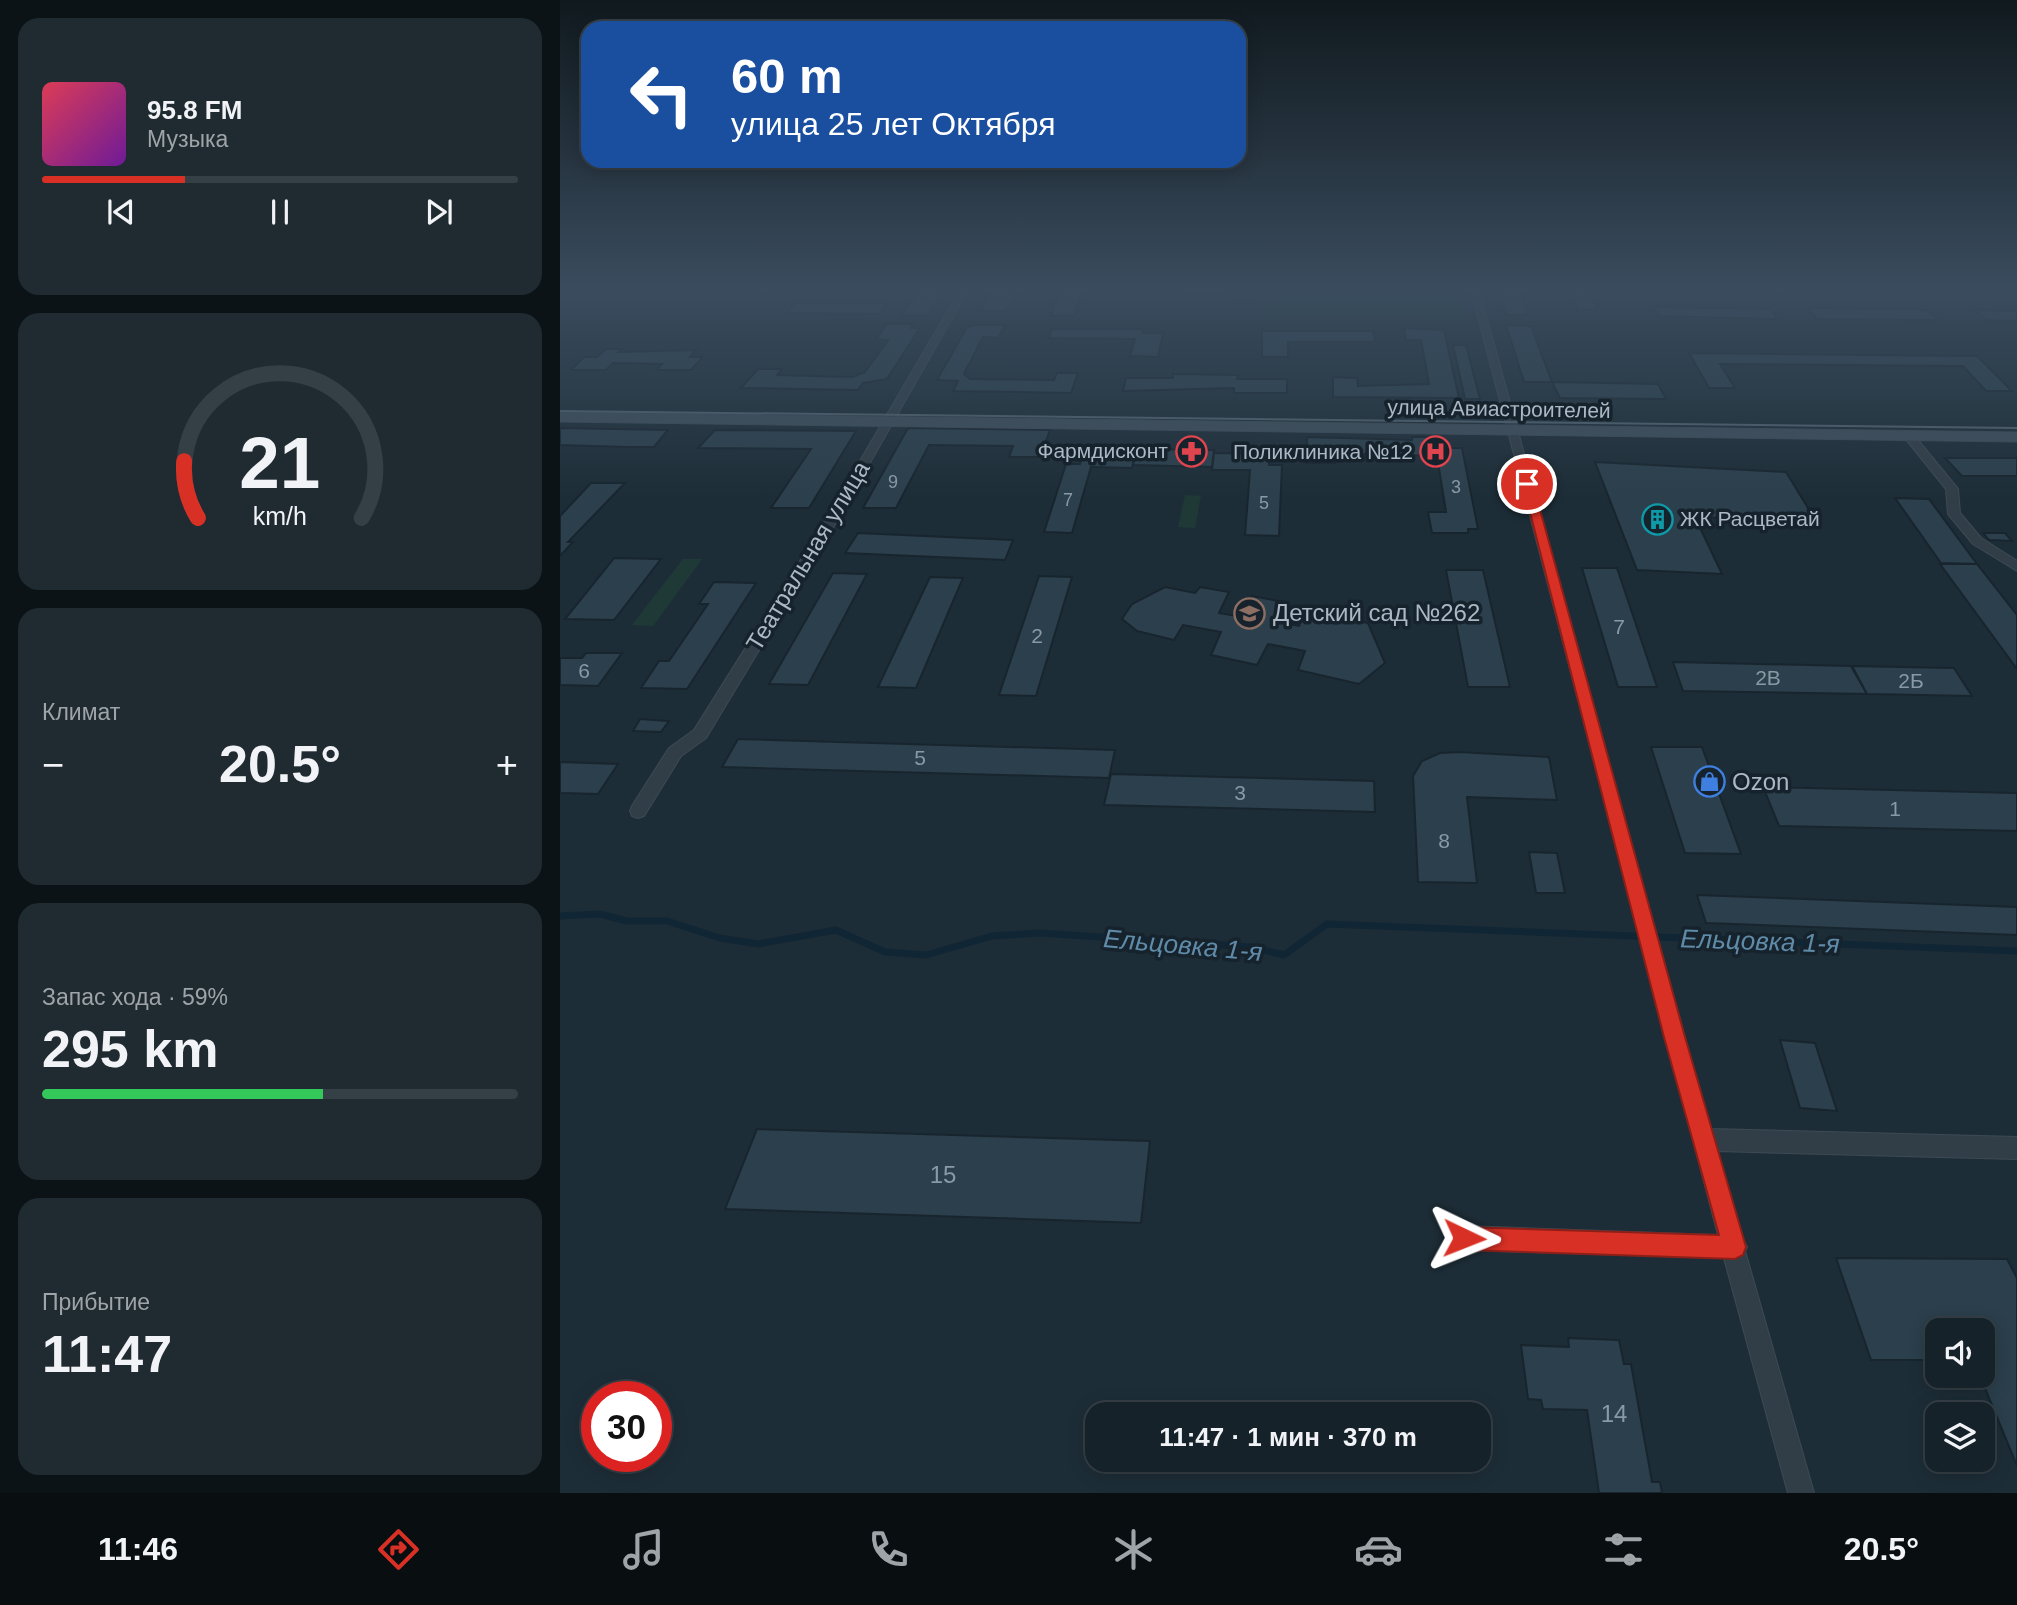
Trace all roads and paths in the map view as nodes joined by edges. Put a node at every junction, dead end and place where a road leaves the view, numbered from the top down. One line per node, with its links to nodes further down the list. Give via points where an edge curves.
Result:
1 (924, 360): 4 (street, Театральная улица)
2 (1493, 360): 8 (street)
3 (560, 403): 4 (main road, улица Авиастроителей)
4 (898, 406): 6 (street, Театральная улица); 8 (main road, улица Авиастроителей)
5 (560, 417): 6 (main road, улица Авиастроителей)
6 (889, 422): 8 (main road, улица Авиастроителей); 12 (street, Театральная улица, via 700,734 675,752)
7 (2017, 422): 8 (main road, улица Авиастроителей)
8 (1510, 423): 9 (main road, улица Авиастроителей); 13 (street)
9 (1909, 436): 10 (main road, улица Авиастроителей); 11 (street, via 1952,489 1954,514 1977,541)
10 (2017, 438)
11 (2017, 567)
12 (638, 811)
13 (1705, 1140): 14 (street); 16 (street)
14 (2017, 1148)
15 (1464, 1238): 16 (street)
16 (1735, 1247): 17 (street)
17 (1801, 1493)

